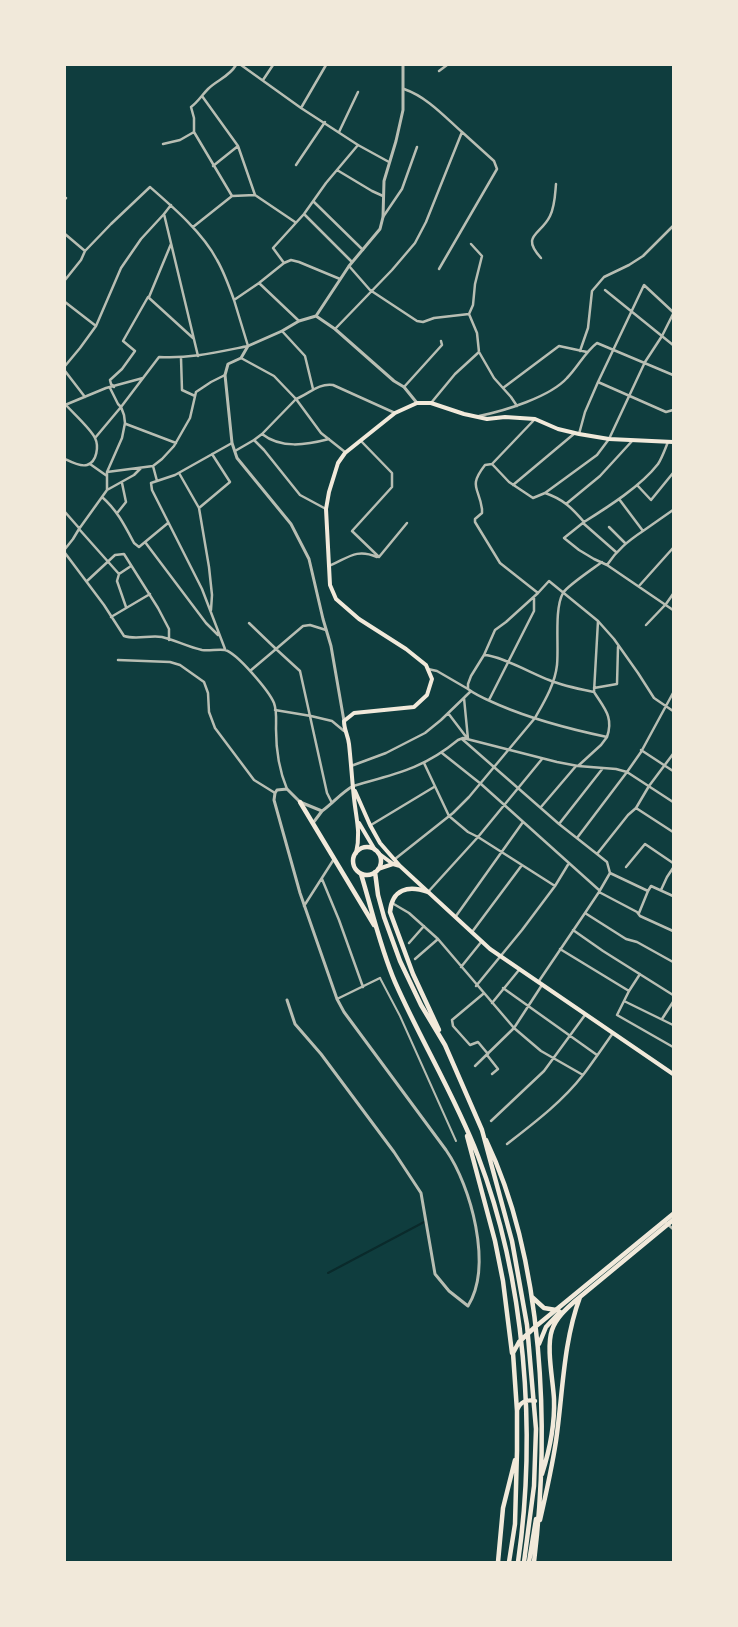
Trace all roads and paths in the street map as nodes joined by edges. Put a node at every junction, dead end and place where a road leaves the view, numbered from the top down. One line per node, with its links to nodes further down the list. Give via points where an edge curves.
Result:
1 (236, 65): 11 (street)
2 (241, 65): 8 (street)
3 (273, 65): 8 (street)
4 (326, 65): 12 (street)
5 (403, 65): 9 (street)
6 (447, 65): 7 (street)
7 (439, 71)
8 (263, 80): 12 (street)
9 (404, 89): 16 (street, via 424,98); 21 (street, via 401,125)
10 (358, 92): 15 (street)
11 (202, 96): 14 (street, via 191,107); 19 (street)
12 (301, 108): 13 (street)
13 (325, 122): 15 (street); 22 (street)
14 (194, 132): 17 (street); 23 (street)
15 (339, 132): 18 (street)
16 (462, 132): 45 (street, via 494,161 497,169); 50 (street, via 415,243)
17 (163, 144)
18 (358, 145): 21 (street); 24 (street)
19 (238, 146): 23 (street); 26 (street)
20 (417, 147): 33 (street, via 402,189)
21 (389, 162): 28 (street)
22 (296, 165)
23 (213, 166): 27 (street)
24 (338, 170): 28 (street); 29 (street)
25 (556, 184): 42 (street, via 551,215 535,234 532,244)
26 (255, 195): 27 (street); 34 (street)
27 (232, 196): 36 (street)
28 (383, 196): 33 (street)
29 (313, 201): 32 (street); 40 (street)
30 (171, 205): 31 (street); 36 (street); 41 (street, via 150,188)
31 (164, 214): 38 (street); 59 (street, via 121,268)
32 (304, 214): 34 (street); 44 (street)
33 (383, 217): 40 (street, via 380,229)
34 (296, 223): 43 (street, via 273,248)
35 (673, 226): 68 (street, via 643,256 604,277 592,291 588,328)
36 (194, 227): 52 (street, via 217,258)
37 (65, 234): 41 (street)
38 (171, 243): 51 (street); 63 (street)
39 (471, 244): 56 (street, via 482,256)
40 (363, 250): 44 (street)
41 (85, 251): 47 (street)
42 (541, 258)
43 (284, 262): 46 (street, via 299,262); 48 (street)
44 (350, 264): 46 (street); 50 (street)
45 (439, 269)
46 (340, 279): 57 (street)
47 (65, 280)
48 (259, 283): 52 (street); 58 (street)
49 (605, 290): 54 (street)
50 (372, 291): 56 (street, via 417,321); 60 (street)
51 (148, 297): 63 (street); 81 (street, via 123,341 136,351 110,380)
52 (234, 300): 66 (street)
53 (65, 302): 59 (street)
54 (631, 312): 55 (street, via 644,285); 62 (street); 67 (street)
55 (673, 313): 62 (street)
56 (469, 314): 69 (street, via 477,333)
57 (316, 316): 58 (street); 60 (street)
58 (299, 321): 61 (street)
59 (96, 326): 75 (street)
60 (336, 329): 82 (street)
61 (282, 332): 66 (street); 84 (street, via 305,356)
62 (662, 336): 65 (street); 74 (street)
63 (193, 338): 71 (street)
64 (440, 341): 82 (street, via 442,345)
65 (673, 345)
66 (248, 346): 71 (street); 73 (street)
67 (614, 349): 70 (street, via 597,343); 74 (street); 80 (street)
68 (580, 351): 70 (street); 83 (street, via 559,346)
69 (479, 352): 83 (street); 90 (street)
70 (587, 352): 92 (street, via 559,386)
71 (198, 356): 72 (street)
72 (181, 358): 79 (street, via 159,357); 85 (street, via 182,390)
73 (241, 358): 77 (street, via 228,364); 88 (street, via 274,376)
74 (645, 362): 78 (street); 86 (street)
75 (65, 366)
76 (65, 371): 87 (street)
77 (225, 375): 85 (street, via 196,392); 109 (street)
78 (673, 375)
79 (144, 378): 81 (street); 93 (street)
80 (598, 382): 86 (street); 100 (street)
81 (112, 387): 87 (street); 93 (street)
82 (404, 387): 89 (street)
83 (502, 388): 92 (street)
84 (313, 389): 88 (street); 95 (street, via 333,385)
85 (195, 396): 108 (street, via 190,418)
86 (629, 396): 94 (street, via 666,412); 103 (street)
87 (85, 397): 91 (street)
88 (296, 399): 99 (street); 102 (street)
89 (417, 403): 90 (main road); 95 (main road)
90 (431, 403): 96 (main road)
91 (65, 406): 101 (street)
92 (516, 406): 96 (street)
93 (121, 407): 98 (street); 101 (street)
94 (673, 410)
95 (395, 412): 106 (main road)
96 (475, 417): 97 (main road)
97 (535, 419): 100 (main road); 115 (street)
98 (125, 423): 108 (street); 118 (street)
99 (262, 434): 102 (street, via 285,444); 105 (street)
100 (577, 434): 103 (main road); 124 (street)
101 (95, 438): 114 (street, via 97,455)
102 (329, 439): 111 (street)
103 (609, 439): 104 (main road); 127 (street, via 597,455)
104 (634, 439): 107 (main road); 130 (street, via 600,476)
105 (254, 440): 110 (street); 132 (street, via 300,494)
106 (360, 440): 111 (main road); 147 (street, via 392,472 392,487 352,531)
107 (671, 442): 125 (street, via 658,463)
108 (176, 443): 116 (street)
109 (232, 443): 110 (street); 112 (street)
110 (235, 451): 169 (street, via 237,458 291,524 309,559)
111 (345, 453): 132 (main road, via 338,463)
112 (212, 454): 119 (street); 131 (street, via 230,482)
113 (65, 459): 114 (street, via 77,465)
114 (90, 464): 121 (street)
115 (492, 464): 124 (street); 157 (street, via 485,465 474,483 482,509 475,522 500,563)
116 (152, 466): 117 (street); 122 (street)
117 (141, 468): 118 (street); 123 (street)
118 (107, 472): 121 (street)
119 (179, 473): 122 (street); 131 (street)
120 (673, 473): 125 (street, via 651,500)
121 (107, 476): 126 (street)
122 (157, 481): 137 (street, via 151,483 152,490)
123 (121, 482): 126 (street); 135 (street, via 126,502)
124 (513, 485): 127 (street, via 533,498)
125 (637, 485): 129 (street)
126 (107, 490): 128 (street)
127 (545, 493): 130 (street)
128 (102, 497): 135 (street); 140 (street)
129 (619, 499): 136 (street); 141 (street)
130 (566, 504): 136 (street)
131 (199, 508): 164 (street, via 209,567)
132 (326, 508): 152 (main road)
133 (673, 510): 141 (street)
134 (65, 512): 140 (street)
135 (118, 512): 142 (street, via 134,543 139,547)
136 (584, 522): 146 (street); 149 (street, via 564,538)
137 (168, 523): 142 (street); 164 (street)
138 (407, 523): 147 (street)
139 (609, 527): 143 (street)
140 (79, 529): 145 (street); 148 (street)
141 (643, 531): 143 (street)
142 (145, 542): 170 (street)
143 (625, 543): 146 (street)
144 (673, 548): 155 (street)
145 (65, 551): 154 (street)
146 (616, 552): 150 (street)
147 (379, 557): 152 (street, via 367,553 352,554)
148 (108, 562): 151 (street, via 115,555 124,554); 153 (street); 154 (street)
149 (602, 562): 150 (street); 156 (street)
150 (607, 565): 155 (street)
151 (131, 566): 153 (street); 158 (street)
152 (328, 567): 178 (main road, via 336,599 359,619 406,649)
153 (119, 574): 162 (street, via 117,581)
154 (87, 581): 165 (street)
155 (639, 586): 161 (street)
156 (564, 592): 157 (street, via 549,581); 166 (street); 180 (street, via 559,605 557,667)
157 (538, 593): 160 (street)
158 (150, 594): 162 (street); 171 (street, via 169,629)
159 (673, 594): 161 (street)
160 (534, 598): 175 (street, via 495,630); 177 (street, via 534,610)
161 (666, 604): 163 (street); 168 (street)
162 (126, 607): 165 (street)
163 (673, 610)
164 (211, 613): 170 (street)
165 (112, 617): 171 (street, via 124,636)
166 (598, 621): 172 (street); 182 (street)
167 (249, 623): 174 (street)
168 (646, 625)
169 (326, 630): 174 (street, via 310,624 303,626); 192 (street)
170 (219, 636): 173 (street)
171 (170, 640): 173 (street, via 203,650)
172 (618, 646): 182 (street, via 617,684); 186 (street, via 654,698)
173 (225, 650): 179 (street)
174 (276, 650): 179 (street); 190 (street, via 300,671)
175 (484, 655): 177 (street); 181 (street, via 471,676)
176 (118, 660): 216 (street, via 170,662 184,667 204,682 215,728 254,780)
177 (508, 663): 180 (street); 185 (street)
178 (428, 669): 181 (street); 192 (main road, via 432,679 427,696 414,707 354,712)
179 (250, 671): 187 (street, via 265,688)
180 (552, 682): 182 (street); 191 (street)
181 (469, 690): 184 (street); 185 (street)
182 (594, 690): 194 (street, via 609,717 610,727)
183 (673, 693): 186 (street)
184 (464, 697): 189 (street); 196 (street)
185 (489, 700): 191 (street)
186 (665, 706): 188 (street); 198 (street)
187 (275, 710): 190 (street); 215 (street, via 279,762)
188 (673, 711)
189 (448, 713): 196 (street); 204 (street, via 425,733 386,753)
190 (311, 716): 193 (street, via 332,721); 219 (street)
191 (535, 718): 194 (street); 197 (street)
192 (344, 721): 193 (main road)
193 (344, 731): 204 (main road)
194 (606, 736): 205 (street)
195 (462, 739): 196 (street); 199 (street); 206 (street)
196 (468, 739): 197 (street)
197 (510, 749): 201 (street); 206 (street)
198 (641, 750): 203 (street); 209 (street)
199 (442, 753): 202 (street); 210 (street)
200 (673, 754): 203 (street)
201 (542, 758): 205 (street); 214 (street)
202 (424, 764): 211 (street); 213 (street)
203 (664, 765): 208 (street); 212 (street)
204 (350, 766): 211 (main road)
205 (577, 766): 207 (street); 221 (street)
206 (496, 767): 210 (street); 214 (street)
207 (603, 768): 209 (street); 228 (street)
208 (673, 771)
209 (627, 772): 212 (street); 232 (street)
210 (481, 784): 220 (street); 224 (street)
211 (353, 786): 219 (street); 225 (main road); 229 (main road)
212 (649, 786): 218 (street); 222 (street)
213 (434, 787): 224 (street); 229 (street)
214 (518, 787): 220 (street); 221 (street)
215 (287, 789): 216 (street); 217 (street)
216 (274, 793): 257 (street)
217 (300, 802): 223 (street); 227 (main road)
218 (673, 802)
219 (332, 803): 223 (street)
220 (503, 804): 226 (street); 231 (street)
221 (541, 807): 228 (street)
222 (636, 808): 230 (street); 236 (street)
223 (322, 811): 227 (street)
224 (449, 816): 231 (street); 238 (street)
225 (358, 821): 233 (main road); 235 (main road)
226 (523, 822): 234 (street); 239 (street)
227 (312, 824): 237 (main road)
228 (559, 824): 232 (street)
229 (370, 825): 238 (main road, via 380,843)
230 (673, 832)
231 (478, 837): 234 (street); 254 (street)
232 (577, 838): 236 (street)
233 (377, 852): 235 (main road, via 365,847); 240 (main road); 246 (main road, via 380,863)
234 (502, 852): 242 (street); 260 (street)
235 (356, 853): 248 (main road, via 353,863)
236 (597, 854): 247 (street, via 607,862)
237 (334, 859): 249 (street); 262 (main road)
238 (395, 859): 243 (main road)
239 (569, 863): 250 (street); 252 (street)
240 (393, 864): 243 (main road); 246 (main road)
241 (673, 864): 244 (street, via 645,844)
242 (522, 865): 250 (street); 265 (street)
243 (400, 866): 254 (main road)
244 (626, 867)
245 (673, 868): 251 (street)
246 (376, 871): 248 (main road); 296 (main road, via 378,895 400,961)
247 (610, 873): 252 (street); 253 (street)
248 (361, 874): 262 (main road)
249 (322, 879): 257 (street); 279 (street)
250 (555, 886): 270 (street)
251 (661, 890): 253 (street, via 651,886); 255 (street)
252 (599, 891): 258 (street); 259 (street)
253 (648, 891): 259 (street)
254 (428, 892): 256 (main road, via 411,888 397,894); 260 (main road)
255 (673, 896)
256 (391, 902): 261 (street); 296 (main road, via 390,912 413,974)
257 (304, 906): 284 (street)
258 (584, 913): 263 (street); 272 (street, via 626,939)
259 (638, 913): 264 (street)
260 (456, 916): 265 (main road)
261 (424, 926): 266 (street); 268 (street)
262 (376, 928): 306 (main road, via 396,983)
263 (573, 930): 269 (street); 275 (street)
264 (673, 931)
265 (472, 933): 267 (main road)
266 (438, 938): 271 (street); 273 (street)
267 (482, 941): 270 (main road); 273 (street)
268 (409, 943)
269 (560, 949): 277 (street); 281 (street)
270 (501, 955): 274 (main road); 278 (street)
271 (415, 959)
272 (673, 962)
273 (461, 967): 278 (street)
274 (520, 969): 277 (main road); 280 (street)
275 (640, 974): 281 (street); 283 (street)
276 (380, 978): 279 (street); 308 (street)
277 (541, 983): 289 (street); 290 (main road)
278 (476, 986): 282 (street)
279 (363, 987): 284 (street)
280 (503, 988): 288 (street); 289 (street)
281 (629, 991): 286 (street)
282 (484, 994): 288 (street); 298 (street, via 452,1020 453,1026 470,1045 478,1042)
283 (673, 995)
284 (337, 999): 285 (street, via 462,1177 479,1246 478,1280 468,1306 435,1274 421,1193 321,1054 295,1024)
285 (286, 1000)
286 (624, 1001): 291 (street); 297 (street, via 617,1015)
287 (673, 1002): 291 (street)
288 (492, 1003): 293 (street)
289 (528, 1006): 293 (street); 295 (street)
290 (586, 1014): 294 (main road); 295 (street)
291 (662, 1019): 292 (street)
292 (673, 1025)
293 (514, 1028): 298 (street); 300 (street)
294 (613, 1032): 299 (street); 303 (main road)
295 (569, 1036): 299 (street); 300 (street)
296 (445, 1045): 307 (main road)
297 (673, 1047)
298 (488, 1054): 301 (street); 302 (street, via 498,1069)
299 (597, 1055): 304 (street)
300 (554, 1058): 304 (street); 305 (street)
301 (475, 1066)
302 (492, 1074)
303 (673, 1074)
304 (583, 1075): 309 (street, via 552,1107)
305 (491, 1121)
306 (464, 1123): 320 (main road, via 495,1241); 327 (main road, via 488,1184 506,1251 520,1326 526,1422)
307 (482, 1130): 314 (main road, via 509,1199); 328 (main road, via 512,1241 527,1325 534,1393 534,1486)
308 (456, 1141)
309 (508, 1144)
310 (673, 1214): 312 (main road)
311 (673, 1220): 312 (main road)
312 (666, 1223): 313 (street); 315 (main road); 317 (main road)
313 (673, 1229)
314 (532, 1296): 317 (main road, via 538,1305); 318 (main road)
315 (581, 1296): 316 (main road); 324 (main road, via 567,1343 556,1442)
316 (575, 1301): 319 (main road, via 546,1327); 329 (main road, via 556,1321 550,1336 553,1428 541,1480)
317 (556, 1310): 318 (main road)
318 (535, 1327): 319 (main road); 320 (main road, via 517,1345)
319 (538, 1353): 322 (main road)
320 (513, 1357): 321 (main road)
321 (517, 1411): 322 (main road, via 528,1400 539,1405); 323 (main road)
322 (541, 1413): 324 (main road)
323 (518, 1451): 325 (main road, via 507,1489); 326 (main road, via 515,1524)
324 (537, 1536): 330 (main road)
325 (498, 1562)
326 (509, 1562)
327 (518, 1562)
328 (524, 1562)
329 (529, 1562)
330 (534, 1562)

